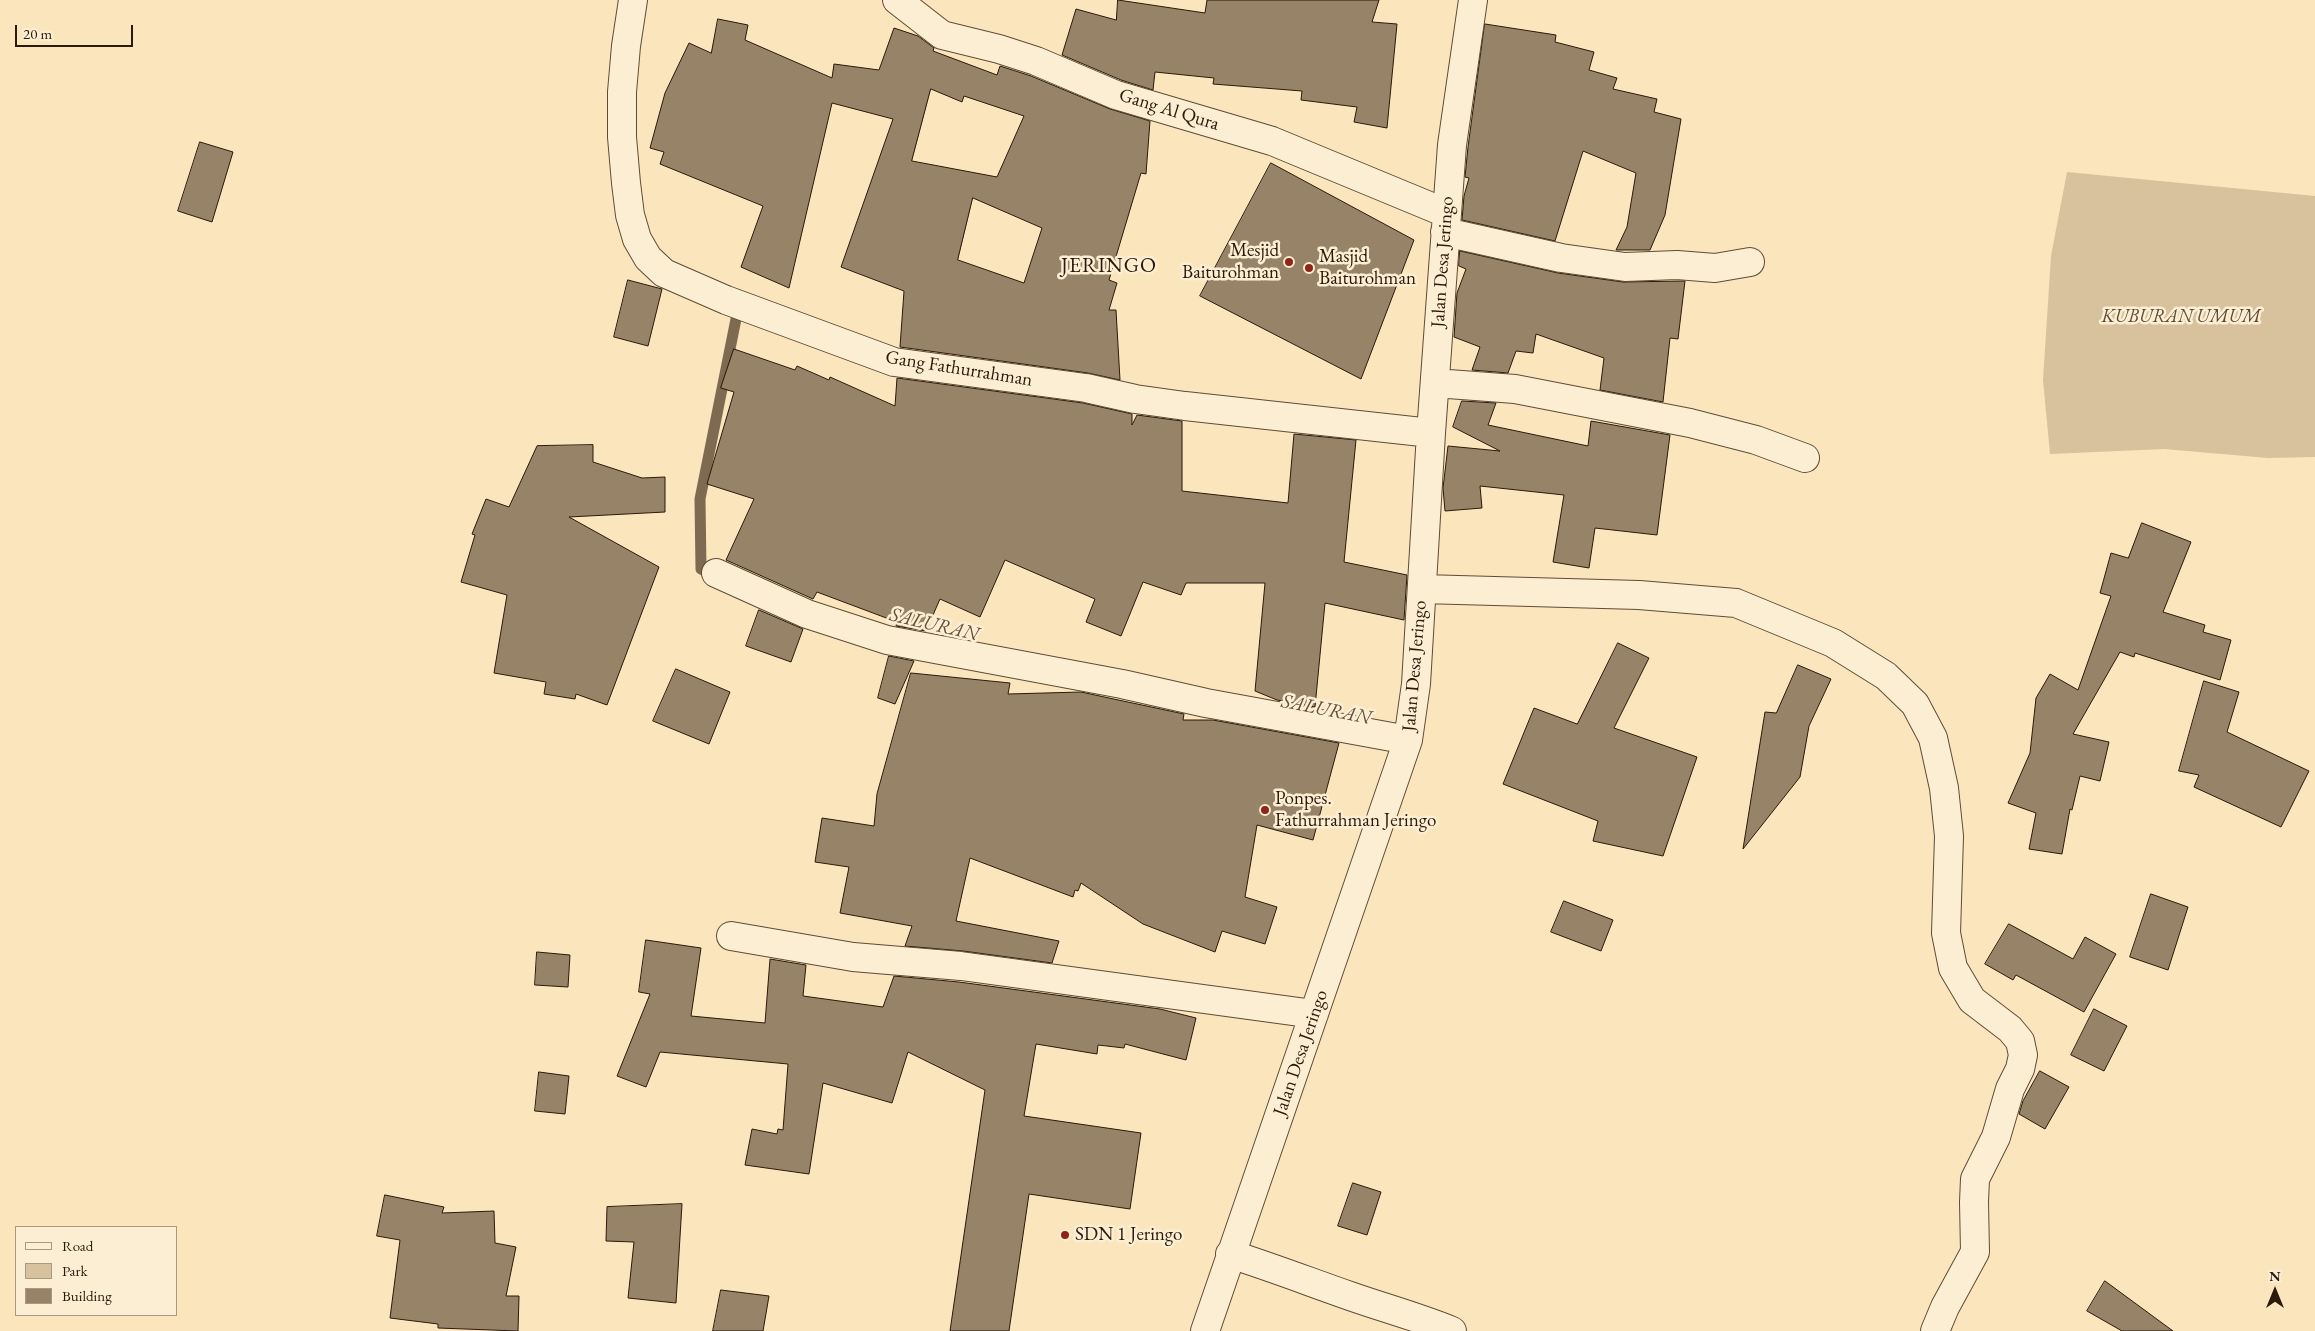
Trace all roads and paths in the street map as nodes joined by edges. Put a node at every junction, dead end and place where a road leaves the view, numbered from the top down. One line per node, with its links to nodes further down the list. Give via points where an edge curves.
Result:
1 (633, 0): 7 (street, Gang Fathurrahman, via 622,92 626,184 637,239 648,258 664,273 726,300 894,362 1086,388 1185,406)
2 (897, 0): 4 (street, Gang Al Qura, via 942,35 999,49 1116,95 1272,141)
3 (1473, 0): 4 (street, Jalan Desa Jeringo, via 1458,95)
4 (1446, 222): 5 (street, Gang Al Qura, via 1561,258 1625,267 1677,265 1715,268); 6 (street, Jalan Desa Jeringo)
5 (1750, 262)
6 (1436, 383): 7 (street, Jalan Desa Jeringo); 8 (street, via 1515,389 1690,423 1756,440)
7 (1431, 433): 10 (street, Jalan Desa Jeringo)
8 (1805, 458)
9 (716, 573): 11 (street, via 807,614 887,640)
10 (1422, 589): 11 (street, Jalan Desa Jeringo, via 1415,693); 17 (street, via 1638,595 1736,602 1833,644 1886,676 1915,704 1933,738 1944,788 1949,836 1946,933 1953,968 1972,1000 2010,1029 2020,1041 2023,1055 1996,1137 1976,1180 1975,1252)
11 (1408, 740): 13 (street, Jalan Desa Jeringo)
12 (730, 936): 13 (street, via 853,957 961,966)
13 (1314, 1014): 14 (street, Jalan Desa Jeringo)
14 (1230, 1254): 15 (street, Jalan Desa Jeringo); 16 (street)
15 (1205, 1331)
16 (1452, 1331)
17 (1935, 1331)

